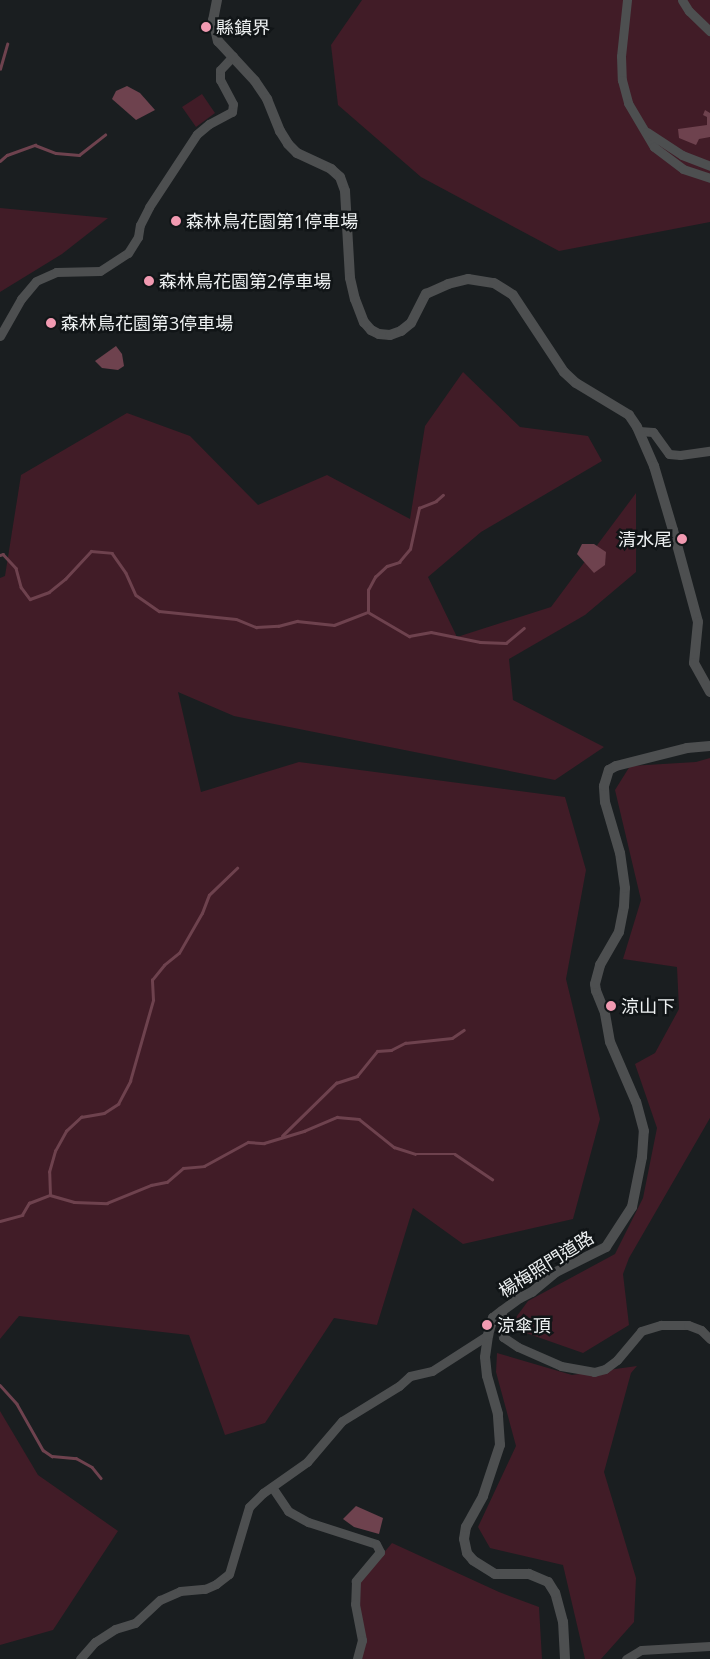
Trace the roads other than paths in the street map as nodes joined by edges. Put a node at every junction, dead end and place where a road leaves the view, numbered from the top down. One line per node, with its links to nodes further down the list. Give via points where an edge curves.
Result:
1 (217, 0): 5 (street, via 213,20 218,41)
2 (627, 0): 6 (street, via 622,80 628,104)
3 (682, 0): 4 (street)
4 (710, 30)
5 (233, 56): 9 (street, via 220,70 220,80 233,104 232,112 197,134 149,208 128,253 100,271 56,272 36,281 21,299); 10 (street, via 263,93 288,144 297,153 331,169 340,177 345,191 350,278 364,322 371,330 390,335 402,331 411,323 426,294 448,284 468,279 494,283 513,296 564,372 576,384 629,415)
6 (640, 124): 7 (street, via 675,150); 8 (street, via 654,147 683,170)
7 (710, 166)
8 (710, 178)
9 (0, 336)
10 (639, 431): 11 (street, via 653,432 669,454 680,456); 12 (street, via 654,466 696,609 698,631 694,663)
11 (710, 451)
12 (710, 692)
13 (710, 746): 14 (street, 楊梅照門道路, via 688,748 616,766 607,775 605,802 620,853 625,888 619,932 596,976 596,991 605,1013 610,1042 636,1102 644,1132 642,1157 632,1207 606,1247 556,1272)
14 (502, 1311): 15 (street, 楊梅照門道路, via 492,1318); 16 (street, via 503,1337 518,1347 561,1366 594,1372 605,1370 617,1360 640,1331 661,1325 688,1325 701,1330)
15 (488, 1335): 17 (street, via 432,1371 410,1376 342,1421 307,1462); 21 (street, 楊梅照門道路, via 487,1376 498,1414 500,1445 483,1496 466,1527 467,1553 495,1574 529,1574 548,1582 555,1592 564,1622)
16 (710, 1339)
17 (272, 1488): 19 (street, via 250,1507 228,1574 205,1589 180,1590 160,1600 135,1623 115,1629 95,1642); 20 (street, via 288,1511 308,1522 376,1544 380,1552 356,1581 362,1640)
18 (710, 1646): 22 (street, via 641,1650)
19 (80, 1659)
20 (357, 1659)
21 (565, 1659)
22 (626, 1659)

